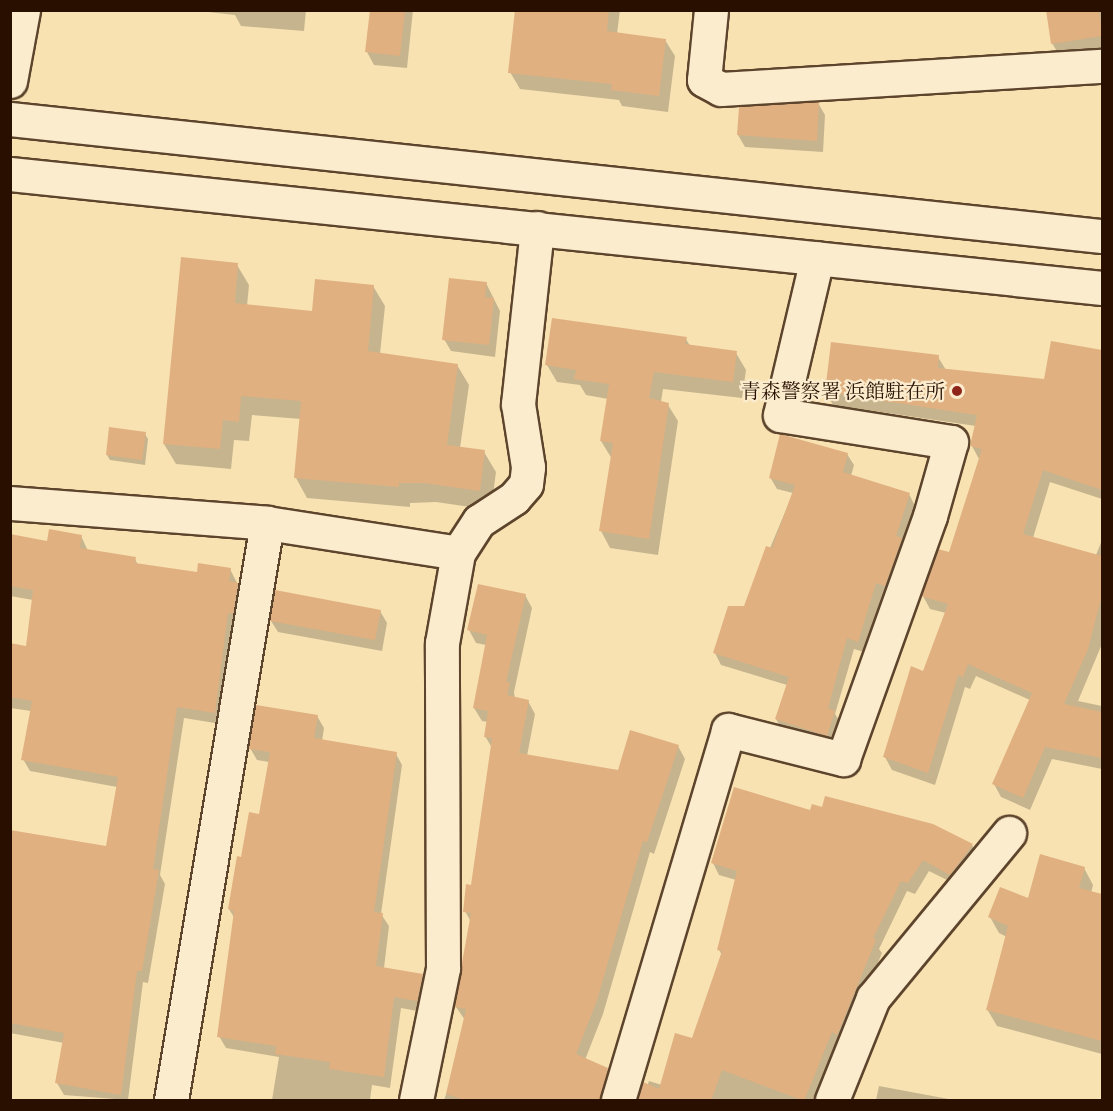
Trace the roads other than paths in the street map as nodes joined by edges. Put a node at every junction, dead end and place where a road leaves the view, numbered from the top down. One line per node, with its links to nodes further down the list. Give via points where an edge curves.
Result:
1 (23, 10): 4 (street)
2 (711, 10): 3 (street, via 704,80 721,89)
3 (1102, 66)
4 (10, 81)
5 (10, 119): 8 (street)
6 (10, 174): 7 (street)
7 (537, 228): 9 (street); 13 (street, via 518,404 528,467 526,484 514,498 479,520)
8 (1102, 236)
9 (817, 258): 10 (street); 17 (street, via 780,415 951,442 930,516 843,759 728,730)
10 (1102, 288)
11 (10, 502): 12 (street)
12 (267, 523): 13 (street); 15 (street)
13 (458, 553): 16 (street, via 442,643 443,968)
14 (1009, 833): 18 (street, via 873,998)
15 (171, 1101)
16 (416, 1101)
17 (618, 1101)
18 (832, 1101)

